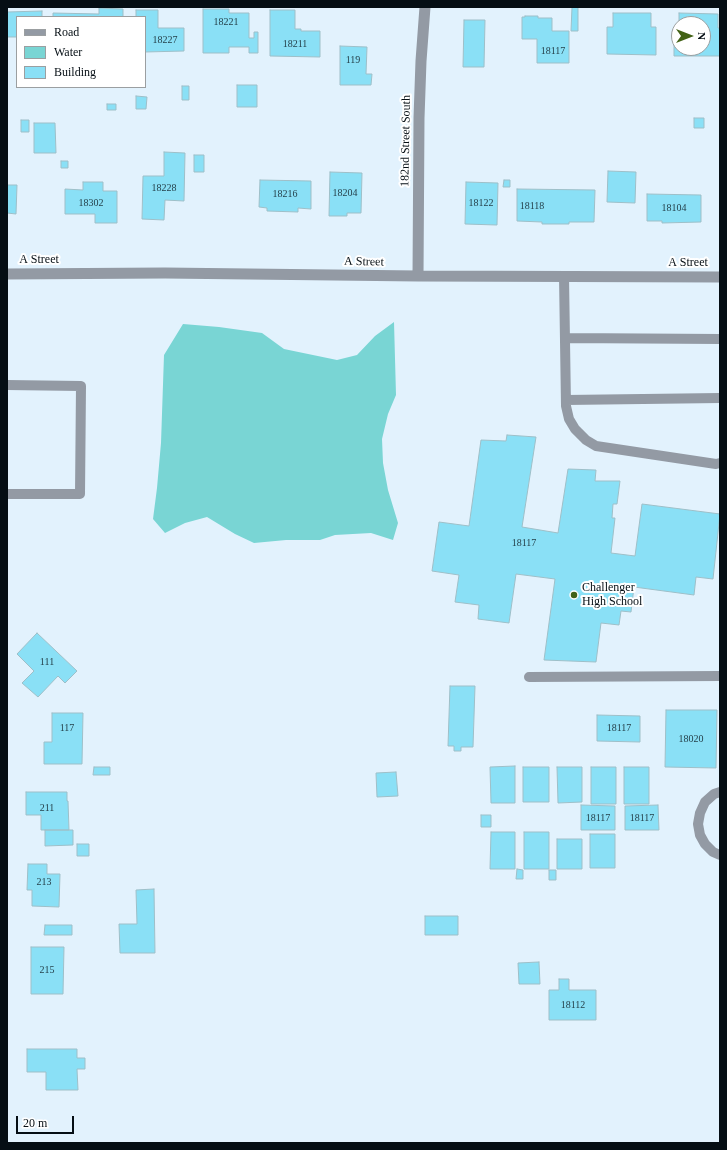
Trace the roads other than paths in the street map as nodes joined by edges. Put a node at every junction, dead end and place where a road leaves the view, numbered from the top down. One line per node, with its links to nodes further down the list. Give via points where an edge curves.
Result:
1 (425, 7): 3 (street, 182nd Street South, via 419,118)
2 (7, 274): 3 (street, A Street)
3 (418, 276): 4 (street, A Street)
4 (564, 276): 5 (street, A Street); 6 (lane)
5 (720, 276)
6 (565, 338): 7 (lane); 10 (lane)
7 (720, 339)
8 (7, 385): 12 (lane, via 81,386 80,494)
9 (720, 398): 10 (lane)
10 (566, 400): 11 (lane, via 568,419 586,440 596,446)
11 (720, 463)
12 (7, 494)
13 (720, 676): 14 (lane)
14 (529, 677)
15 (720, 792): 16 (lane, via 705,802 698,824 705,844)
16 (720, 855)

